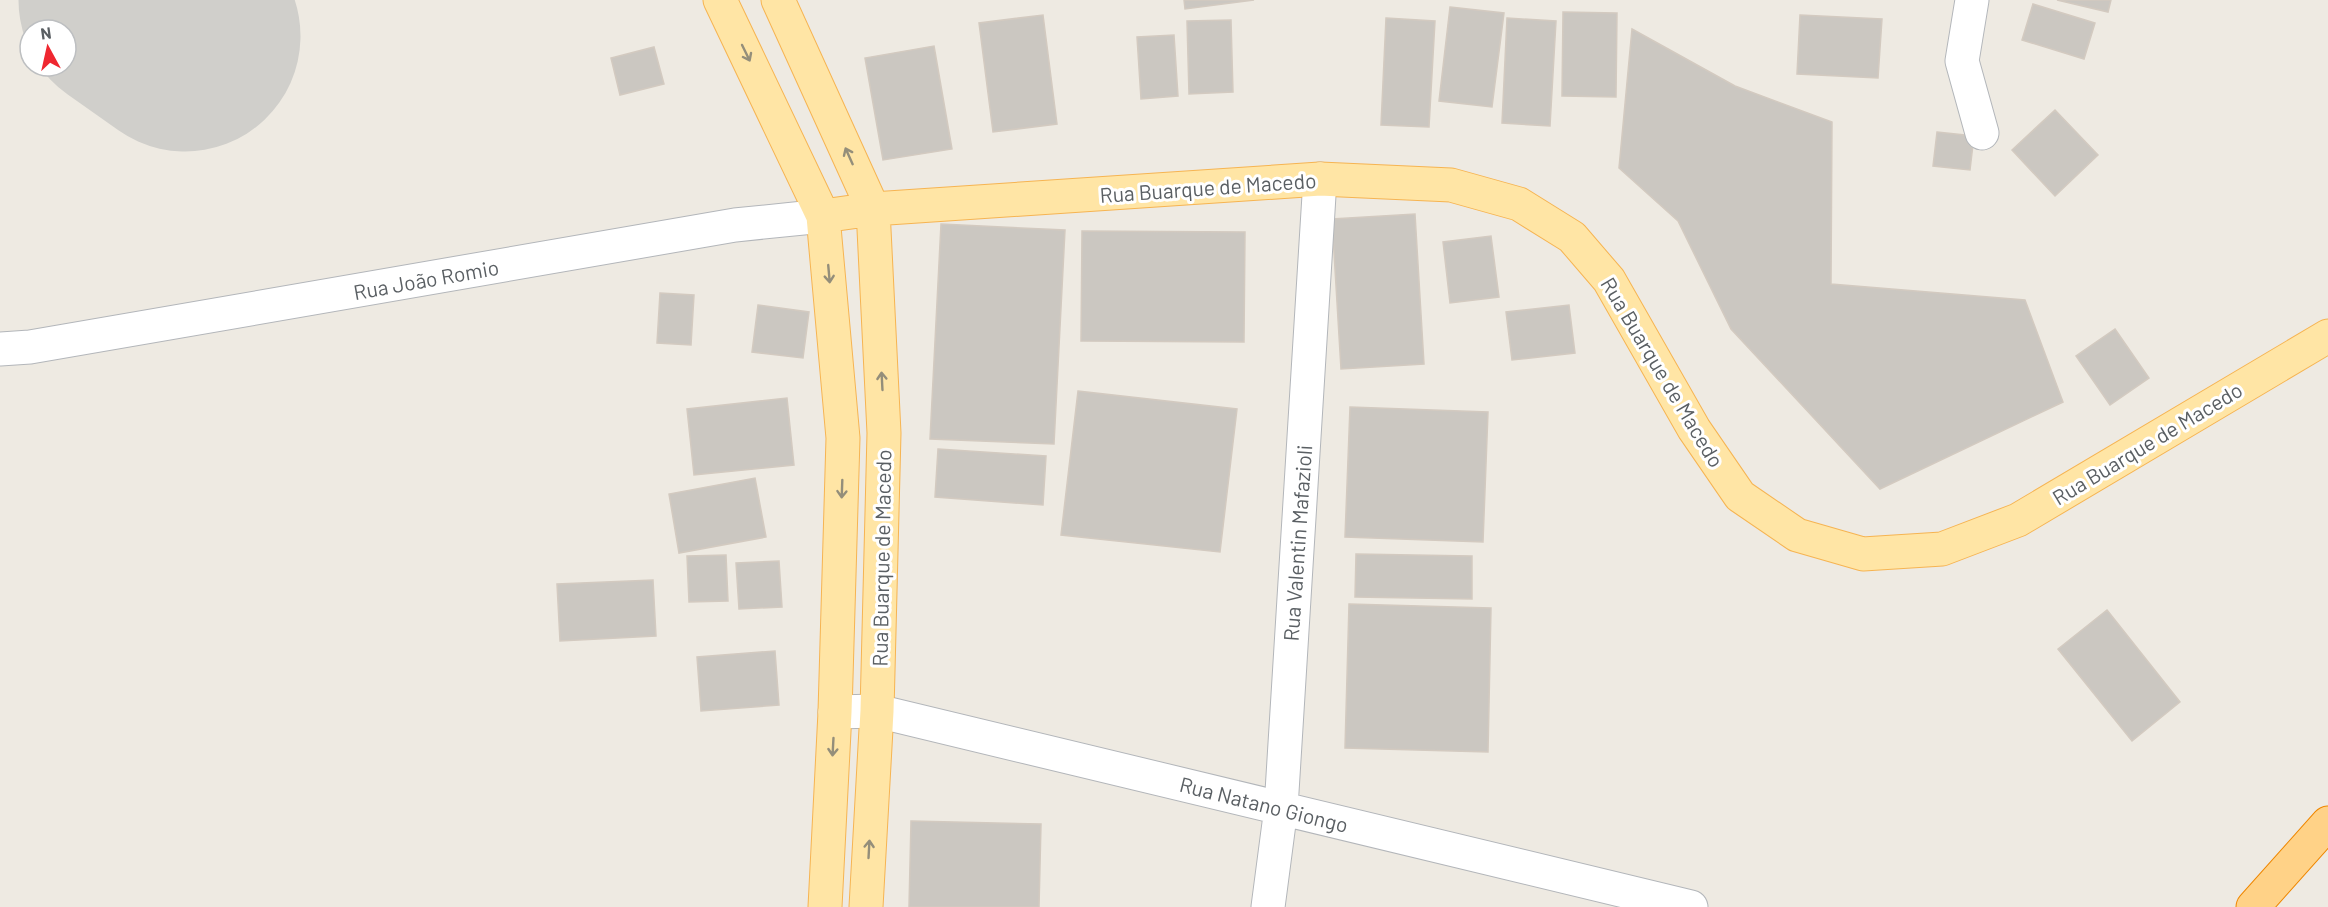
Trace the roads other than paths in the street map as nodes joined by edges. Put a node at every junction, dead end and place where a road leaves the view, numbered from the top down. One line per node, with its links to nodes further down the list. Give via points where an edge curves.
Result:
1 (720, 0): 7 (main road, Rua Buarque de Macedo, one-way to 7)
2 (778, 0): 6 (main road, Rua Buarque de Macedo, one-way to 2)
3 (1972, 0): 4 (street, via 1962,61)
4 (1982, 133)
5 (1320, 179): 6 (main road, Rua Buarque de Macedo); 8 (main road, Rua Buarque de Macedo, via 1451,184 1519,204 1572,237 1609,279 1694,429 1740,496 1797,535 1863,554 1942,549 2018,520); 14 (street, Rua Valentin Mafazioli)
6 (873, 209): 7 (main road, Rua Buarque de Macedo); 10 (main road, Rua Buarque de Macedo, one-way to 6)
7 (824, 216): 9 (street, Rua João Romio, via 735,225); 11 (main road, Rua Buarque de Macedo, one-way to 11)
8 (2328, 336)
9 (10, 351)
10 (884, 433): 11 (main road); 12 (main road, Rua Buarque de Macedo)
11 (843, 438): 13 (main road, Rua Buarque de Macedo, one-way to 13)
12 (878, 711): 13 (street, Rua Natano Giongo); 14 (street, Rua Natano Giongo); 17 (main road, Rua Buarque de Macedo, one-way to 12)
13 (835, 712): 16 (main road, Rua Buarque de Macedo, one-way to 16)
14 (1281, 808): 18 (street, Rua Valentin Mafazioli); 19 (street, Rua Natano Giongo)
15 (2328, 823): 20 (highway)
16 (825, 907)
17 (866, 907)
18 (1268, 907)
19 (1691, 907)
20 (2253, 907)

